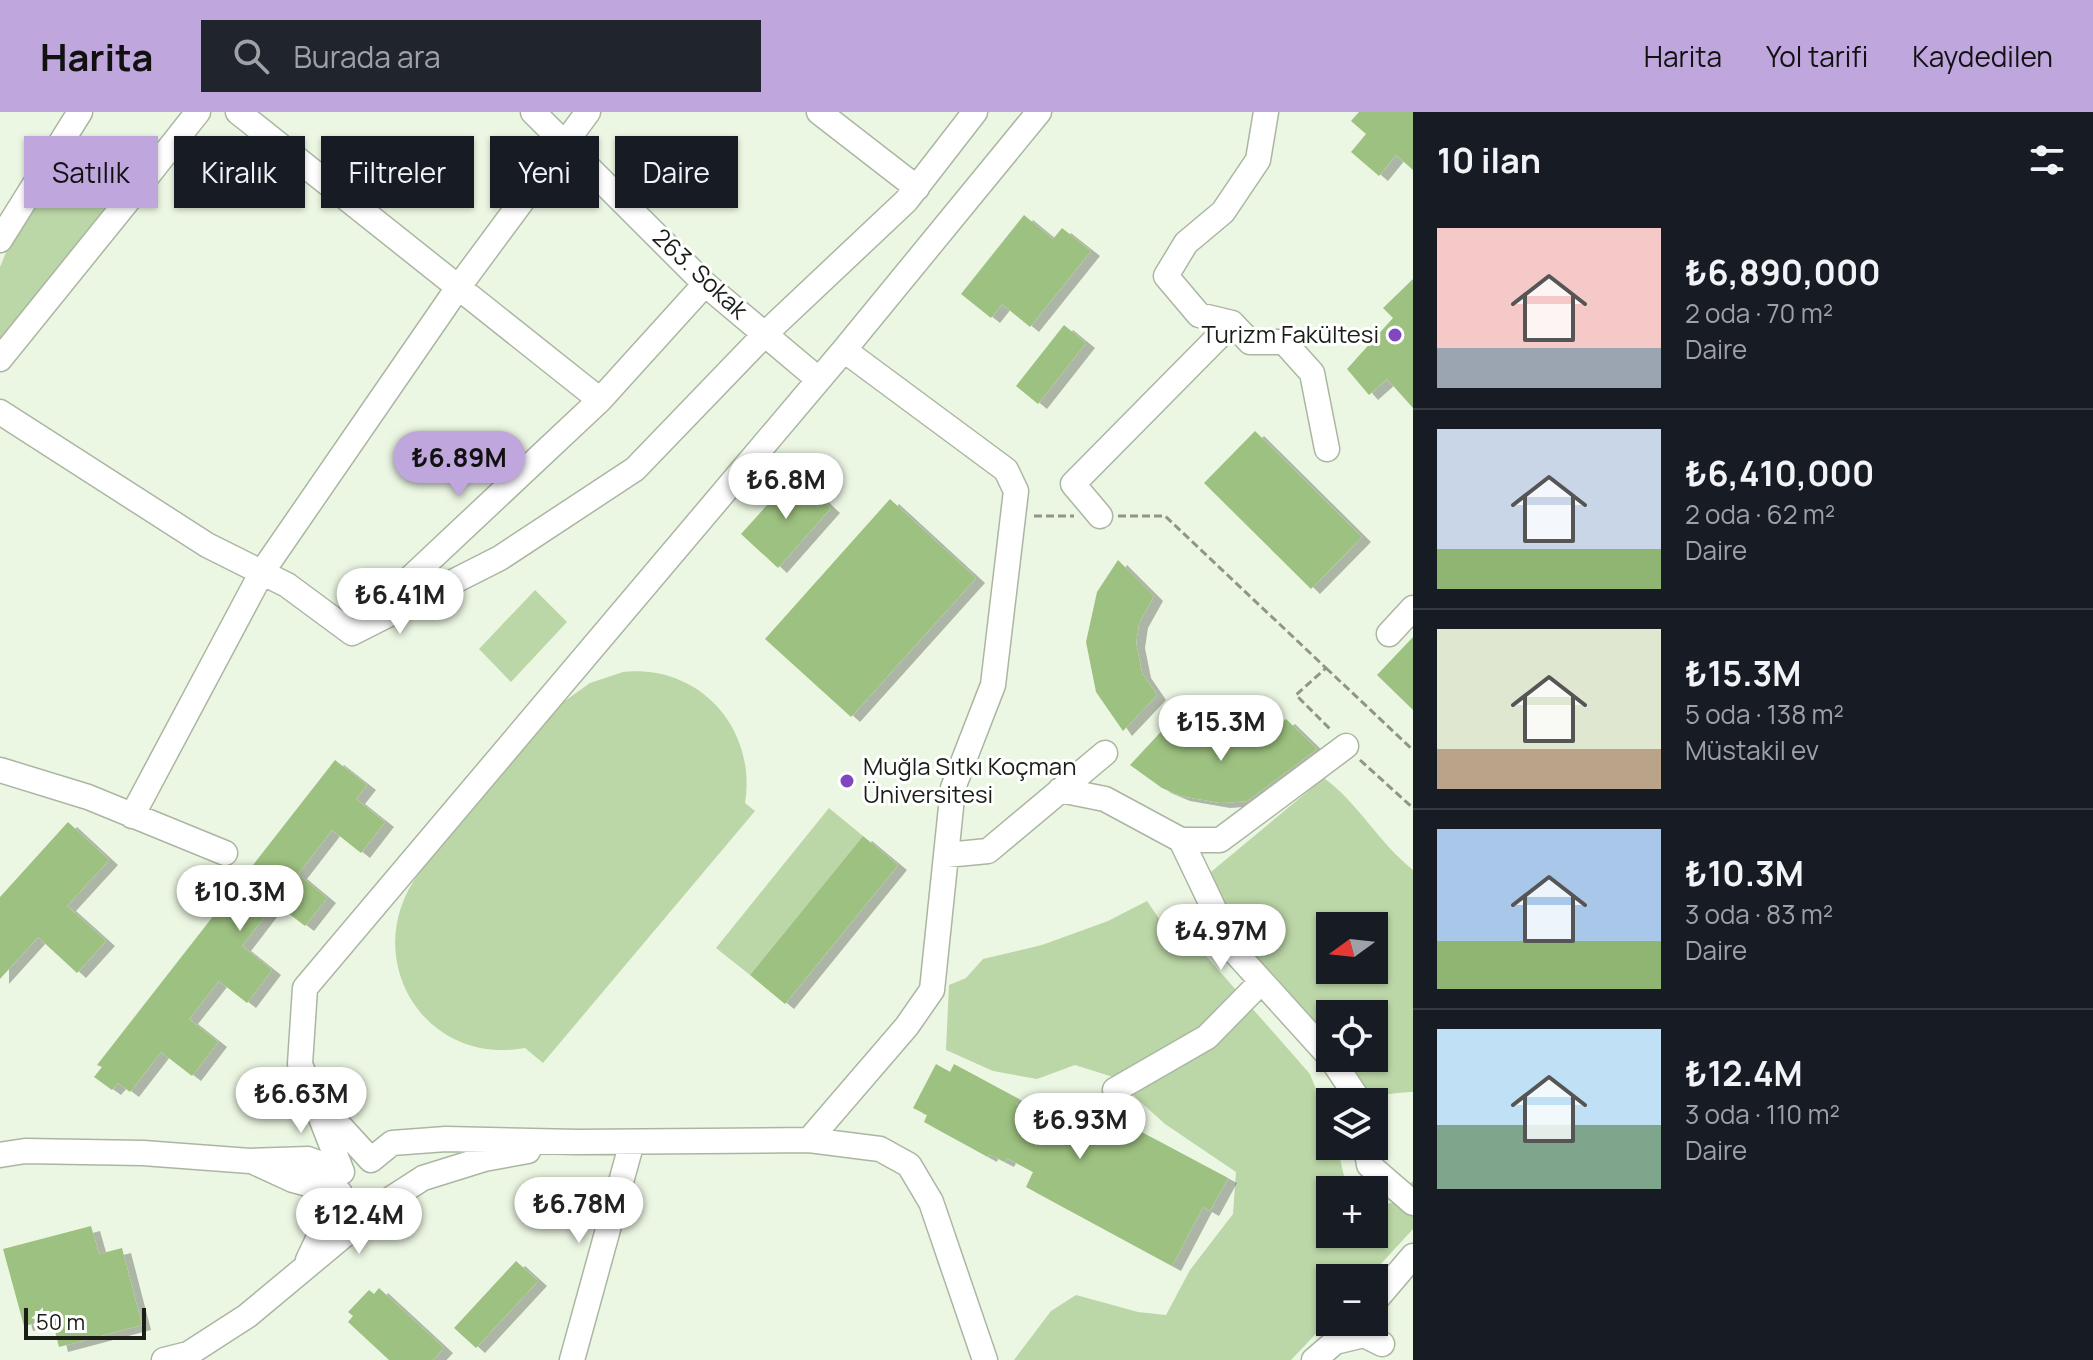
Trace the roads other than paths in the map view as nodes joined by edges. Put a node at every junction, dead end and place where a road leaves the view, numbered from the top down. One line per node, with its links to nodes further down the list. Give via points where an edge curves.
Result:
1 (80, 112): 10 (street)
2 (198, 112): 13 (street)
3 (238, 112): 21 (street)
4 (533, 112): 11 (street, 263. Sokak)
5 (588, 112): 12 (street)
6 (819, 112): 15 (street)
7 (975, 112): 15 (street)
8 (1039, 112): 24 (street)
9 (1266, 112): 22 (street, via 1258,160 1223,212 1186,243 1166,276 1199,315)
10 (65, 136)
11 (559, 136)
12 (569, 136)
13 (158, 163)
14 (599, 176): 20 (street, 263. Sokak)
15 (917, 188): 23 (street)
16 (24, 202): 19 (street)
17 (122, 208): 25 (street)
18 (516, 208): 21 (street)
19 (0, 240)
20 (705, 284): 23 (street, 263. Sokak); 27 (street)
21 (457, 289): 27 (street); 31 (street)
22 (1232, 323): 29 (street, via 1250,342 1284,342 1312,373); 30 (street, via 1073,484)
23 (766, 333): 26 (street, 263. Sokak); 33 (street, via 635,469 500,558)
24 (844, 350): 26 (street); 42 (street, via 1006,470 1016,491 993,685 953,788)
25 (0, 359)
26 (818, 379): 45 (street, via 305,988)
27 (600, 400): 33 (street)
28 (0, 412): 31 (street, via 207,545)
29 (1327, 449)
30 (1100, 516)
31 (262, 572): 33 (street); 39 (street)
32 (1413, 608): 34 (street)
33 (352, 633)
34 (1389, 634)
35 (1346, 746): 40 (street, via 1220,840)
36 (1105, 753): 38 (street)
37 (0, 770): 39 (street)
38 (1060, 790): 40 (street, via 1105,799); 42 (street, via 988,851)
39 (132, 816): 41 (street)
40 (1181, 840): 43 (street, via 1234,951)
41 (225, 853)
42 (946, 855): 47 (street, via 932,990)
43 (1261, 982): 44 (street); 46 (street, via 1207,1037)
44 (1316, 1043)
45 (300, 1064): 51 (street, via 337,1123); 53 (street)
46 (1115, 1090)
47 (809, 1140): 49 (street); 63 (street, via 880,1149 909,1165 931,1202)
48 (578, 1142): 49 (street); 51 (street, via 392,1143); 55 (street, via 484,1159 423,1178)
49 (632, 1142): 62 (street)
50 (0, 1155): 53 (street, via 25,1151 308,1159)
51 (371, 1160): 53 (street, via 355,1161); 55 (street, via 389,1177 388,1194)
52 (1368, 1160): 54 (street)
53 (341, 1182): 55 (street, via 354,1209); 57 (street)
54 (1413, 1203)
55 (378, 1207): 57 (street)
56 (1413, 1256): 58 (street)
57 (307, 1263): 61 (street, via 247,1316 188,1354)
58 (1388, 1285)
59 (1382, 1344): 60 (street, via 1364,1335)
60 (1335, 1346)
61 (164, 1360)
62 (572, 1360)
63 (985, 1360)

